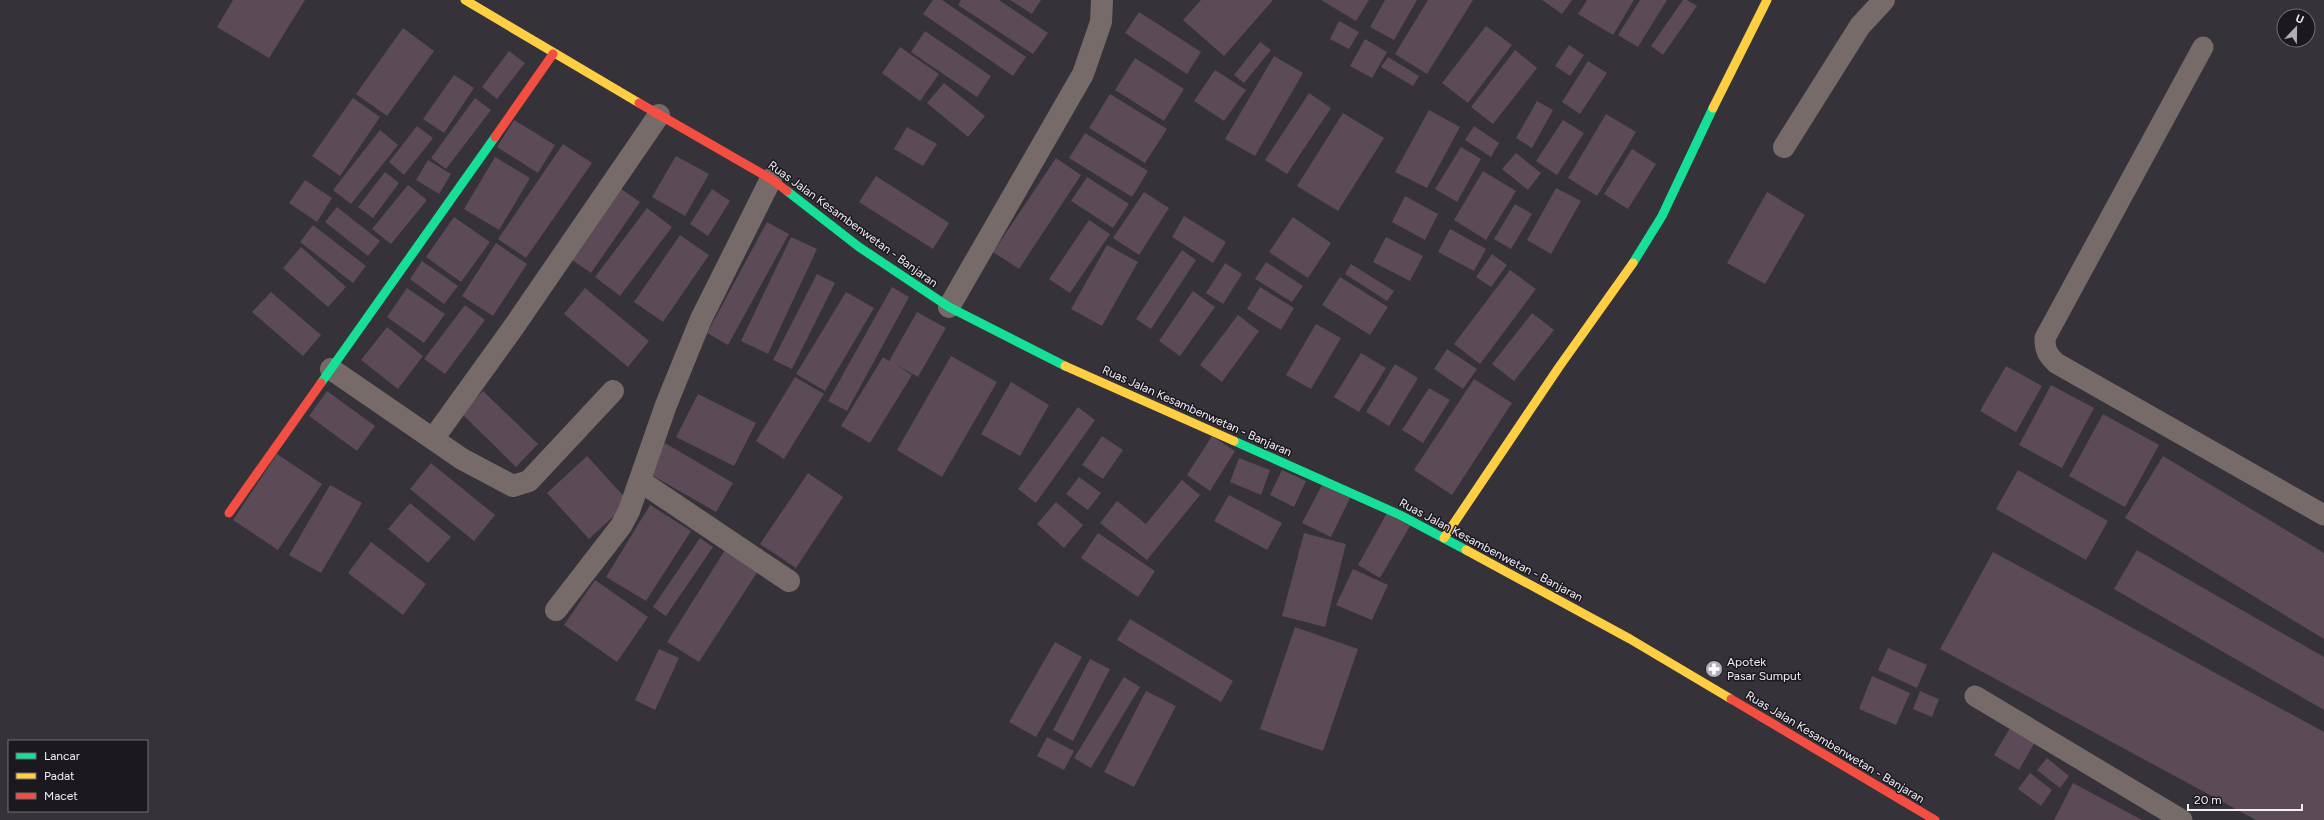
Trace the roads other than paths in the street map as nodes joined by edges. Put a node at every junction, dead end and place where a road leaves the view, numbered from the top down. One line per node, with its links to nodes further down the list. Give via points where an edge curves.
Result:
1 (465, 0): 6 (main road, Ruas Jalan Kesambenwetan - Banjaran)
2 (1102, 0): 10 (street, via 1101,22 1083,74)
3 (1768, 0): 17 (main road, via 1696,142 1662,216 1620,284 1560,367)
4 (1884, 0): 8 (street, via 1860,26)
5 (2203, 47): 16 (lane, via 2045,338 2045,348 2056,363)
6 (554, 54): 7 (main road, Ruas Jalan Kesambenwetan - Banjaran); 11 (main road)
7 (659, 114): 9 (main road, Ruas Jalan Kesambenwetan - Banjaran); 13 (street, via 513,328)
8 (1784, 147)
9 (771, 179): 10 (main road, Ruas Jalan Kesambenwetan - Banjaran, via 859,247); 14 (street, via 701,319 666,405)
10 (949, 307): 17 (main road, Ruas Jalan Kesambenwetan - Banjaran, via 1082,374 1400,515)
11 (331, 369): 13 (street); 15 (main road)
12 (612, 391): 13 (street, via 529,482 513,486 462,459)
13 (433, 439)
14 (640, 481): 18 (street); 19 (street, via 621,526)
15 (229, 514)
16 (2324, 515)
17 (1444, 538): 21 (main road, Ruas Jalan Kesambenwetan - Banjaran, via 1630,639)
18 (789, 581)
19 (556, 610)
20 (1975, 696): 22 (lane)
21 (1935, 820)
22 (2182, 820)

